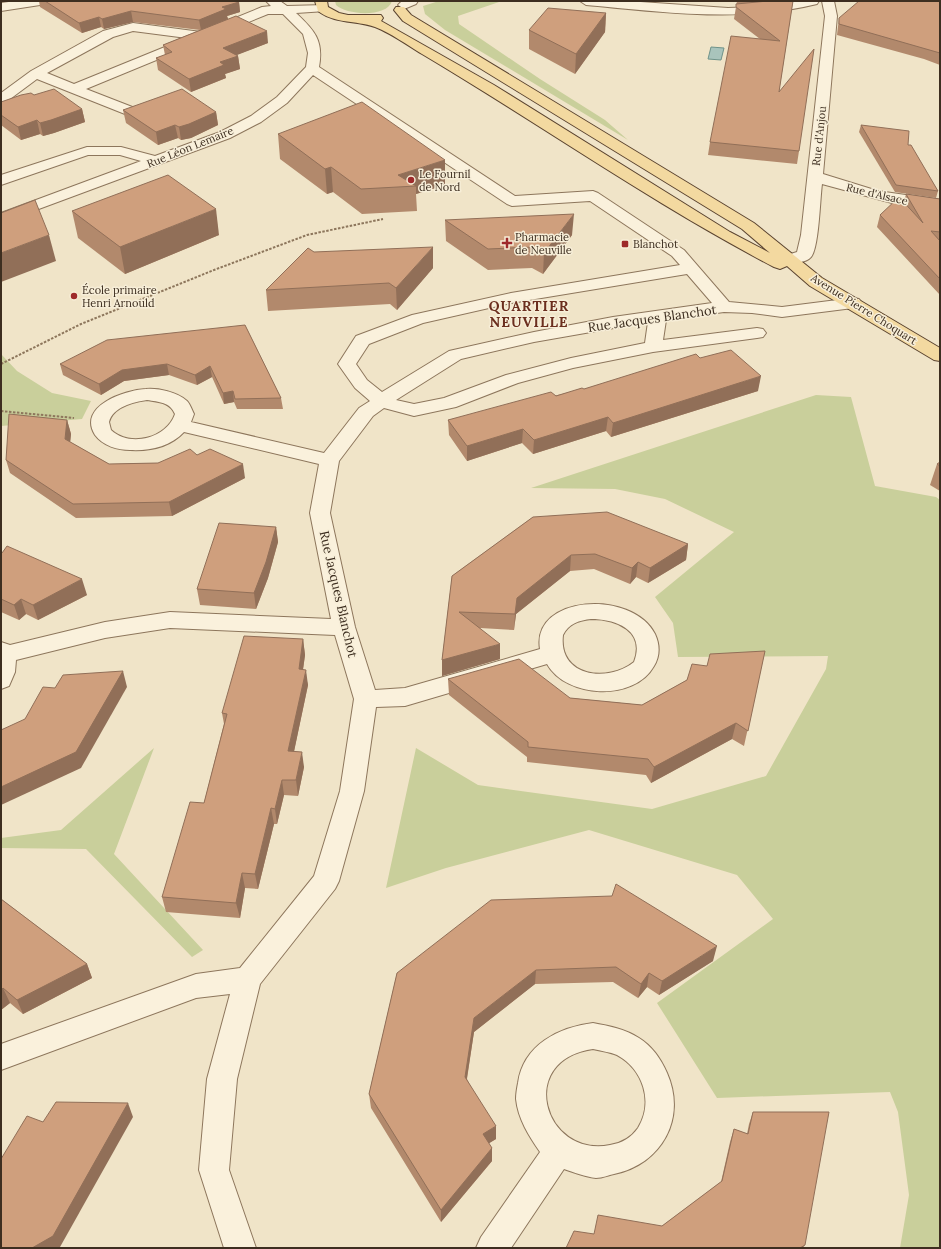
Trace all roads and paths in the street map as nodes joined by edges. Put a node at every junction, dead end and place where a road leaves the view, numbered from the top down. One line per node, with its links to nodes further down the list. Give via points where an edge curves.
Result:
1 (40, 1): 8 (street)
2 (272, 1): 9 (street)
3 (586, 1): 4 (street, via 733,12 778,9)
4 (813, 1)
5 (828, 1): 20 (street, Rue d'Anjou, via 830,16)
6 (322, 4): 9 (street); 10 (main road)
7 (405, 4): 11 (main road, via 384,16); 25 (main road, Avenue Pierre Choquart, via 406,18 748,226)
8 (1, 7)
9 (287, 11): 12 (street); 13 (street, via 266,10)
10 (337, 17): 11 (main road); 12 (street, via 323,16)
11 (362, 20): 27 (main road, via 392,31 489,88 724,235)
12 (297, 21): 14 (street, via 309,33 315,53)
13 (202, 37): 15 (street, via 133,27 108,34); 16 (street)
14 (312, 68): 19 (street, Rue Léon Lemaire, via 282,100 256,118 225,135); 26 (street, via 512,201 593,196 678,253)
15 (36, 74): 16 (street); 17 (street)
16 (74, 89): 18 (street)
17 (1, 99)
18 (135, 114)
19 (156, 161): 21 (street, via 121,151 87,151); 23 (street, Rue Léon Lemaire)
20 (815, 176): 22 (street, Rue d'Alsace, via 853,189 918,203); 25 (street, Rue d'Anjou, via 809,234 804,255)
21 (1, 180)
22 (940, 205)
23 (1, 218)
24 (383, 218): 34 (path, via 307,235 214,270 80,324)
25 (790, 259): 27 (main road, Avenue Pierre Choquart)
26 (692, 268): 29 (street); 35 (street, via 511,298 418,319 362,340 347,364 361,384)
27 (816, 282): 28 (main road, Avenue Pierre Choquart)
28 (853, 303): 29 (street, Rue Jacques Blanchot, via 782,312); 33 (main road, Avenue Pierre Choquart)
29 (724, 307): 30 (street, Rue Jacques Blanchot)
30 (657, 318): 32 (street); 35 (street, Rue Jacques Blanchot, via 613,322 455,355)
31 (758, 333): 32 (street)
32 (653, 347): 35 (street, via 571,363 512,379 449,403 414,410)
33 (940, 356)
34 (1, 364)
35 (382, 402): 39 (street, Rue Jacques Blanchot, via 366,412)
36 (1, 411): 37 (path)
37 (100, 421): 38 (street, via 101,430 107,437 118,443 131,445 146,445 160,441); 38 (street, via 104,413 122,400 134,395 160,395 179,403 184,410 185,418)
38 (181, 426): 39 (street)
39 (329, 460): 40 (street, Rue Jacques Blanchot, via 320,513)
40 (344, 627): 41 (street, via 170,620 105,630); 44 (street, Rue Jacques Blanchot)
41 (3, 653): 43 (street, via 6,667)
42 (552, 654): 44 (street, via 405,697)
43 (1, 680)
44 (366, 699): 45 (street, Rue Jacques Blanchot, via 352,791 326,881)
45 (248, 979): 46 (street, via 196,986); 48 (street, Rue Jacques Blanchot, via 222,1079 214,1170)
46 (1, 1057)
47 (559, 1150): 47 (street, via 580,1160 603,1162 626,1157 644,1144 656,1127 661,1106 658,1084 652,1071 632,1049 614,1040 593,1036 574,1039 556,1047 542,1059 533,1077 530,1096 533,1116 544,1135); 49 (street)
48 (240, 1248)
49 (492, 1248)

